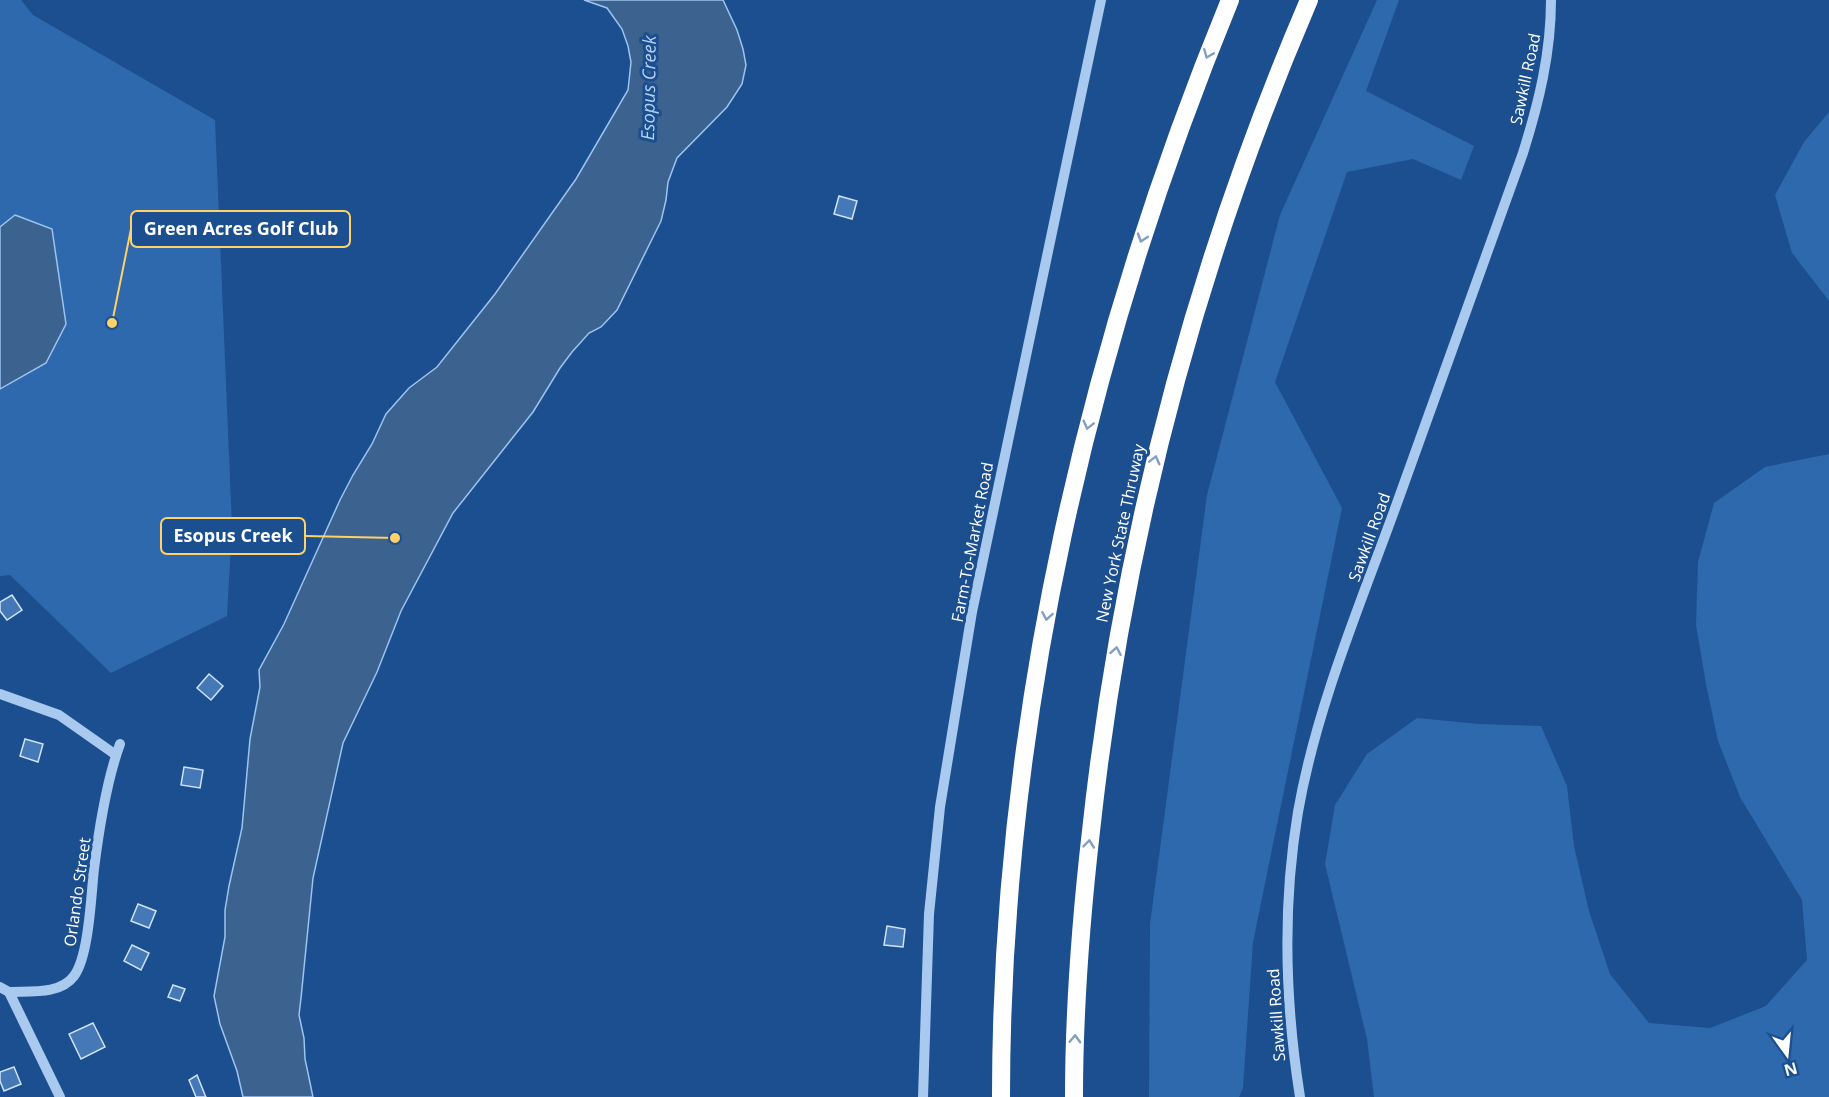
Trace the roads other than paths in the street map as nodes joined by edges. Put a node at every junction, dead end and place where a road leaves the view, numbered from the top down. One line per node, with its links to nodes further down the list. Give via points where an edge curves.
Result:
1 (1101, 0): 8 (street, Farm-To-Market Road, via 972,612 944,784 929,914)
2 (1230, 0): 9 (highway, one-way to 9, via 1165,168 1126,287 1092,406 1064,529 1031,714 1015,841 1005,963)
3 (1309, 0): 10 (highway, New York State Thruway, one-way to 3, via 1079,968 1094,805 1113,664 1140,525 1214,251)
4 (1551, 0): 11 (street, Sawkill Road, via 1548,59 1534,116 1342,656 1305,780 1293,850 1286,936)
5 (0, 694): 6 (street, Orlando Street, via 59,715 118,749 94,865 83,958 65,984 47,991)
6 (5, 990): 7 (street)
7 (60, 1097)
8 (923, 1097)
9 (1001, 1097)
10 (1074, 1097)
11 (1300, 1097)

